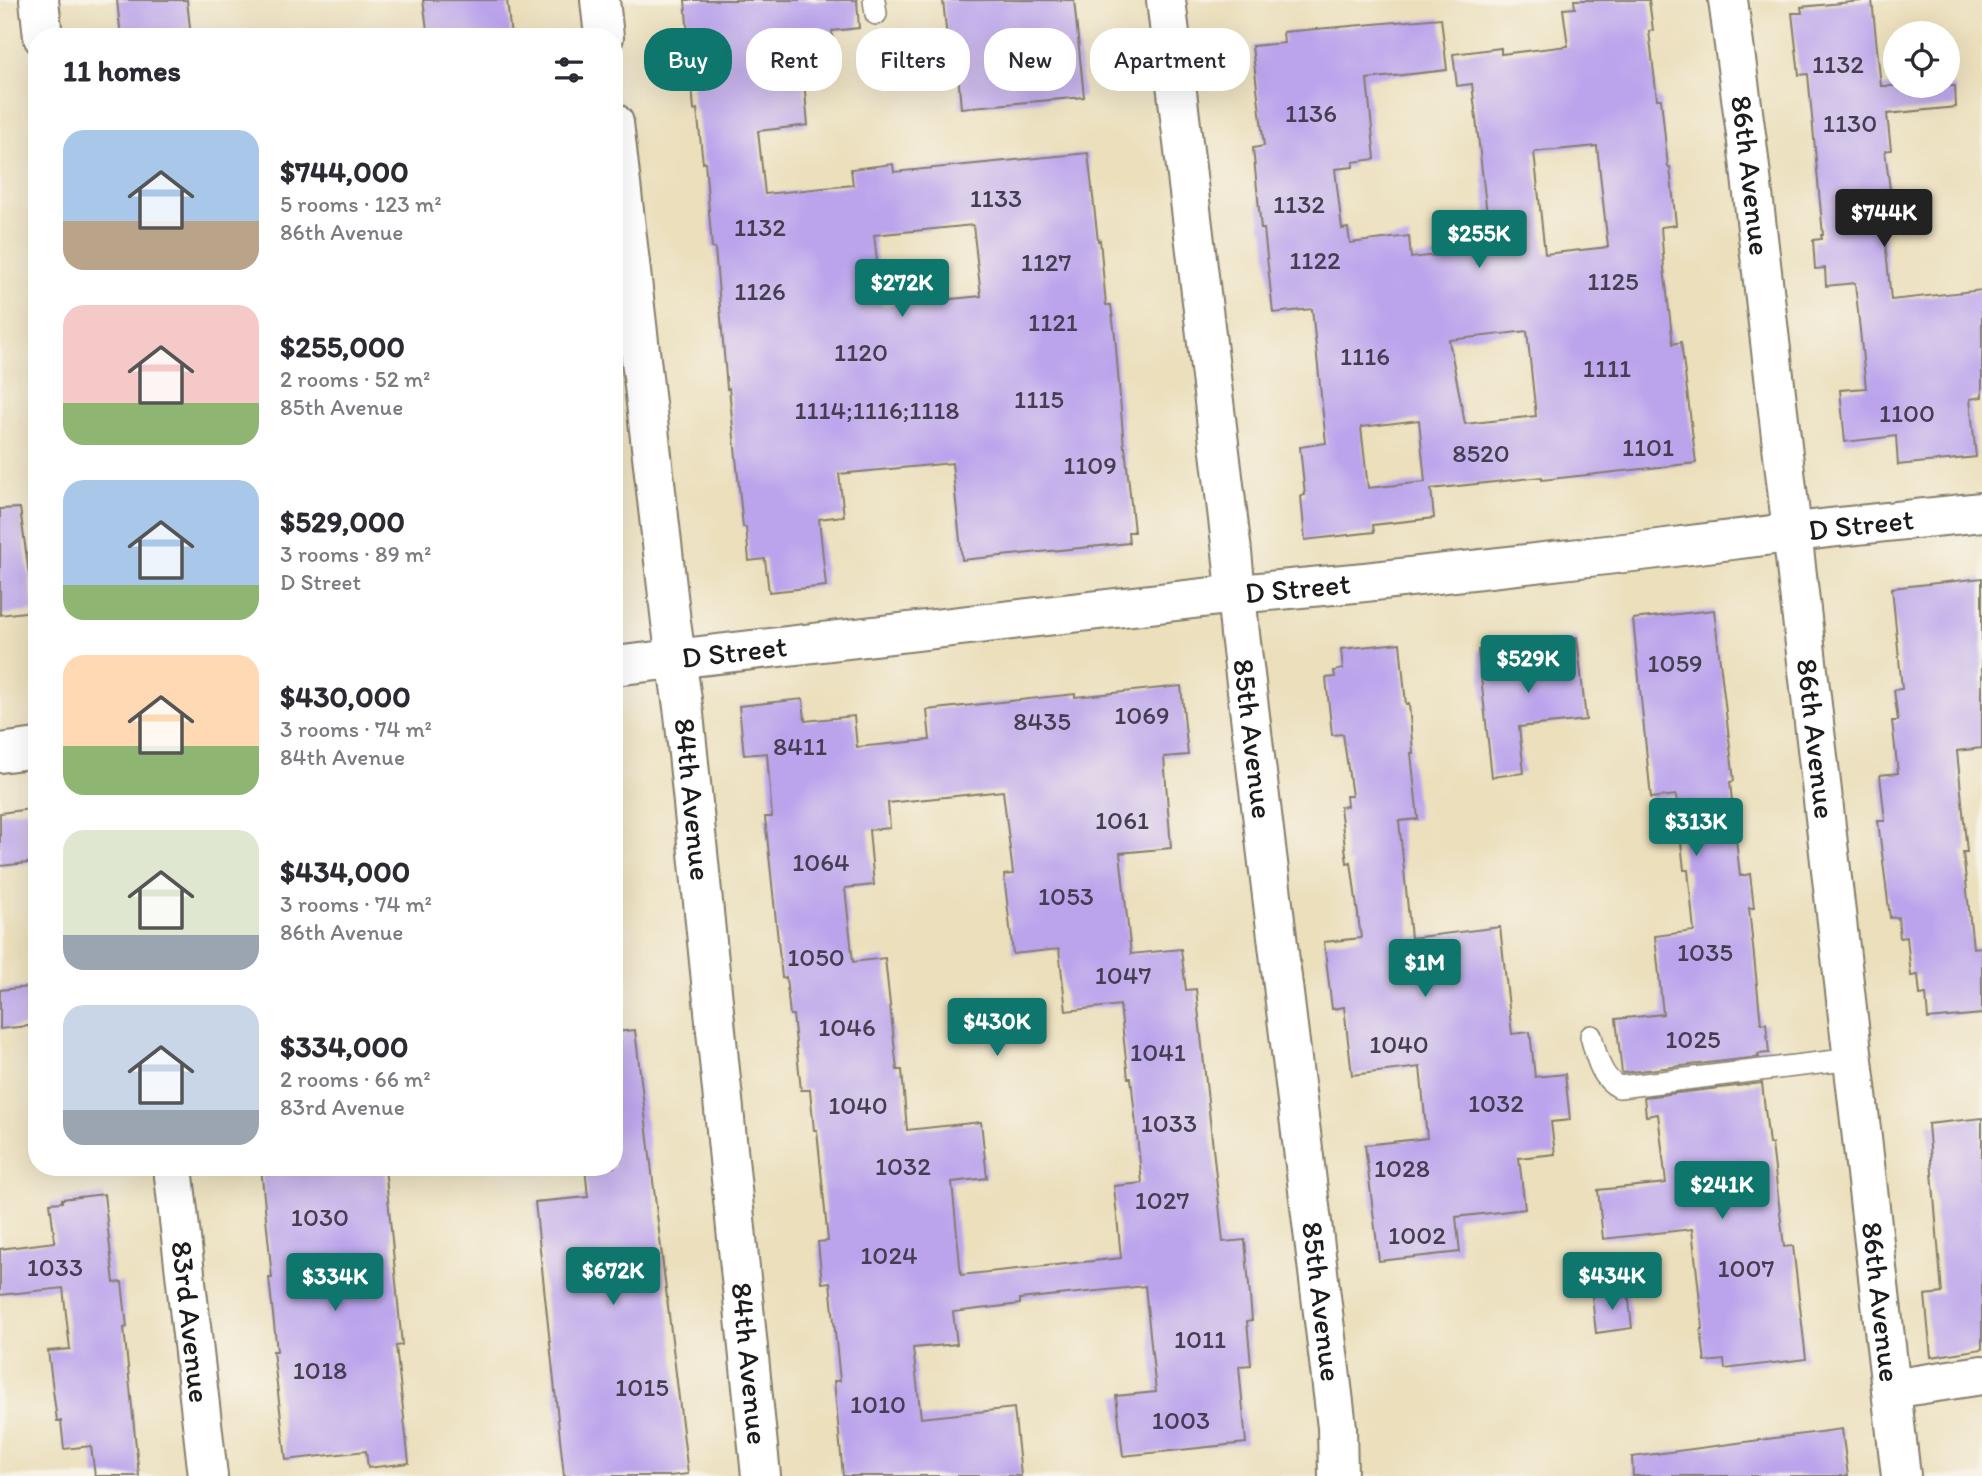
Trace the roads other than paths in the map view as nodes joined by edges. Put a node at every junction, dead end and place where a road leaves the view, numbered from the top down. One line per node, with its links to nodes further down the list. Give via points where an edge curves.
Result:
1 (39, 0): 5 (street)
2 (600, 0): 6 (street)
3 (1166, 0): 10 (street, 85th Avenue)
4 (1728, 0): 9 (street, 86th Avenue)
5 (42, 28)
6 (603, 28)
7 (623, 202): 11 (street, 84th Avenue)
8 (1982, 512): 9 (street, D Street)
9 (1793, 532): 10 (street, D Street); 16 (street, 86th Avenue)
10 (1237, 594): 11 (street, D Street); 22 (street, 85th Avenue, via 1337,1427)
11 (677, 659): 12 (street, D Street); 21 (street, 84th Avenue)
12 (623, 665)
13 (28, 749): 14 (street)
14 (0, 753)
15 (1591, 1036): 16 (lane, via 1600,1067 1619,1087)
16 (1853, 1059): 19 (street, 86th Avenue)
17 (174, 1176): 20 (street, 83rd Avenue)
18 (1982, 1375): 19 (street)
19 (1891, 1390): 23 (street, 86th Avenue)
20 (208, 1476)
21 (761, 1476)
22 (1338, 1476)
23 (1901, 1476)

